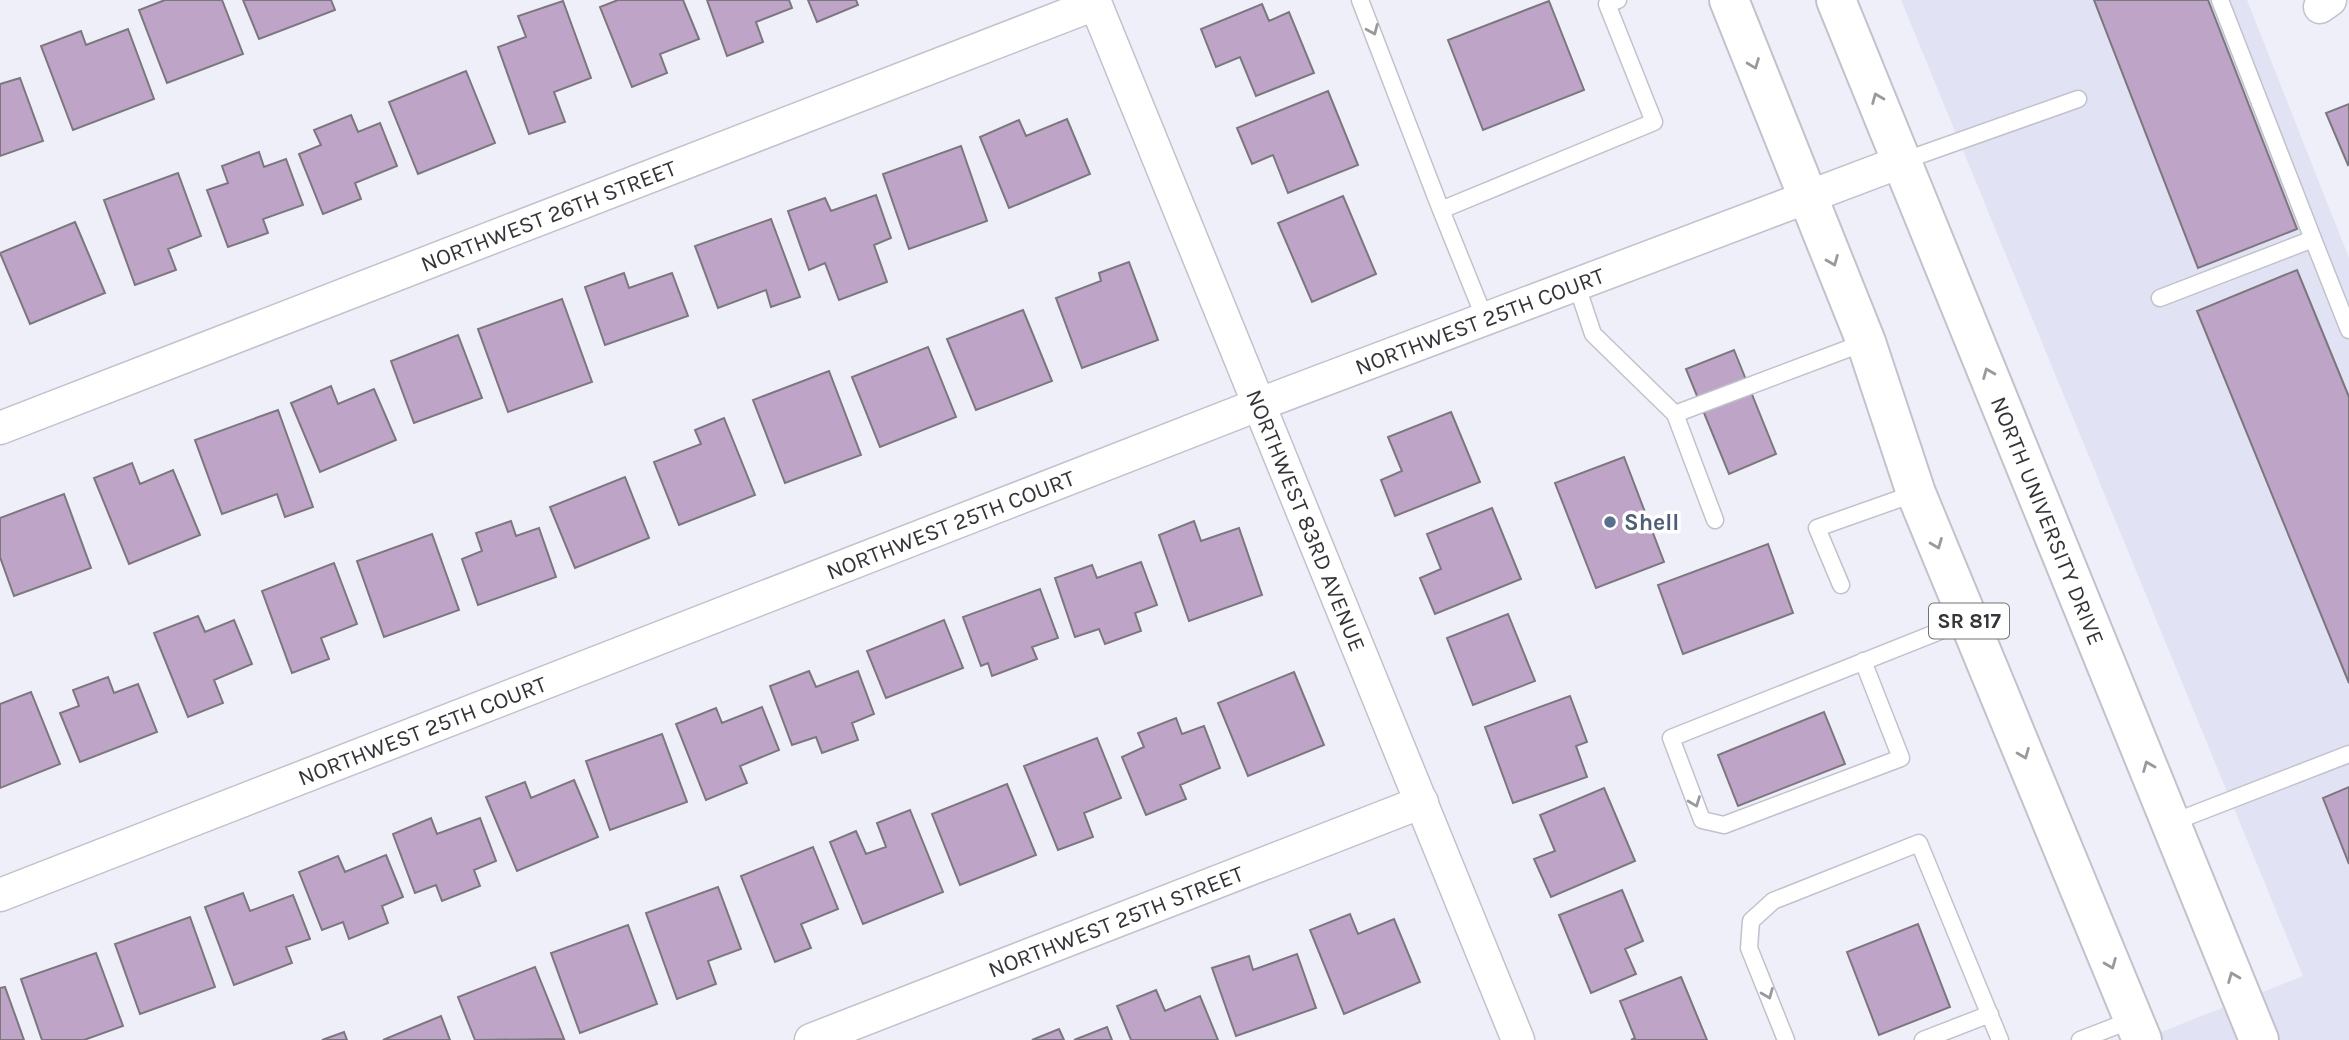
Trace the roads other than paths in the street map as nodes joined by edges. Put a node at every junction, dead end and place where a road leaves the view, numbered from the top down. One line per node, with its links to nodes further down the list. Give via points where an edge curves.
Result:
1 (1360, 0): 10 (lane, one-way to 10)
2 (1729, 0): 9 (main road, SR 817, one-way to 9)
3 (1836, 0): 8 (main road, NORTH UNIVERSITY DRIVE, one-way to 3)
4 (2220, 0): 11 (lane)
5 (1610, 1): 10 (lane, via 1654,122)
6 (1095, 2): 17 (street, NORTHWEST 83RD AVENUE); 19 (street, NORTHWEST 26TH STREET)
7 (2078, 99): 8 (lane)
8 (1903, 161): 9 (street, NORTHWEST 25TH COURT); 27 (main road, NORTH UNIVERSITY DRIVE, one-way to 8)
9 (1807, 198): 12 (street, NORTHWEST 25TH COURT); 16 (main road, SR 817, one-way to 16)
10 (1441, 210): 14 (lane)
11 (2313, 239): 13 (lane); 15 (lane)
12 (1577, 286): 14 (street, NORTHWEST 25TH COURT); 18 (lane, via 1593,334)
13 (2160, 298)
14 (1485, 319): 17 (street, NORTHWEST 25TH COURT)
15 (2349, 330)
16 (1866, 342): 18 (lane); 20 (main road, SR 817)
17 (1260, 404): 26 (street, NORTHWEST 83RD AVENUE); 28 (street, NORTHWEST 25TH COURT)
18 (1675, 414): 21 (lane)
19 (0, 428)
20 (1916, 493): 22 (lane, via 1817,528); 23 (main road, SR 817, one-way to 23)
21 (1715, 520)
22 (1841, 585)
23 (1968, 620): 24 (lane); 30 (main road, SR 817, one-way to 30)
24 (1863, 662): 24 (lane, one-way to 24, via 1671,738 1702,820 1724,825 1901,758)
25 (2349, 754): 27 (lane)
26 (1422, 802): 31 (street, NORTHWEST 25TH STREET); 32 (street, NORTHWEST 83RD AVENUE)
27 (2171, 823): 37 (main road, NORTH UNIVERSITY DRIVE, one-way to 27)
28 (0, 895)
29 (1990, 1014): 33 (lane, one-way to 33, via 1919,843 1773,901 1751,921 1749,948); 34 (lane); 35 (lane)
30 (2138, 1029): 36 (lane)
31 (811, 1040)
32 (1518, 1040)
33 (1786, 1040)
34 (1923, 1040)
35 (2000, 1040)
36 (2080, 1040)
37 (2259, 1040)

